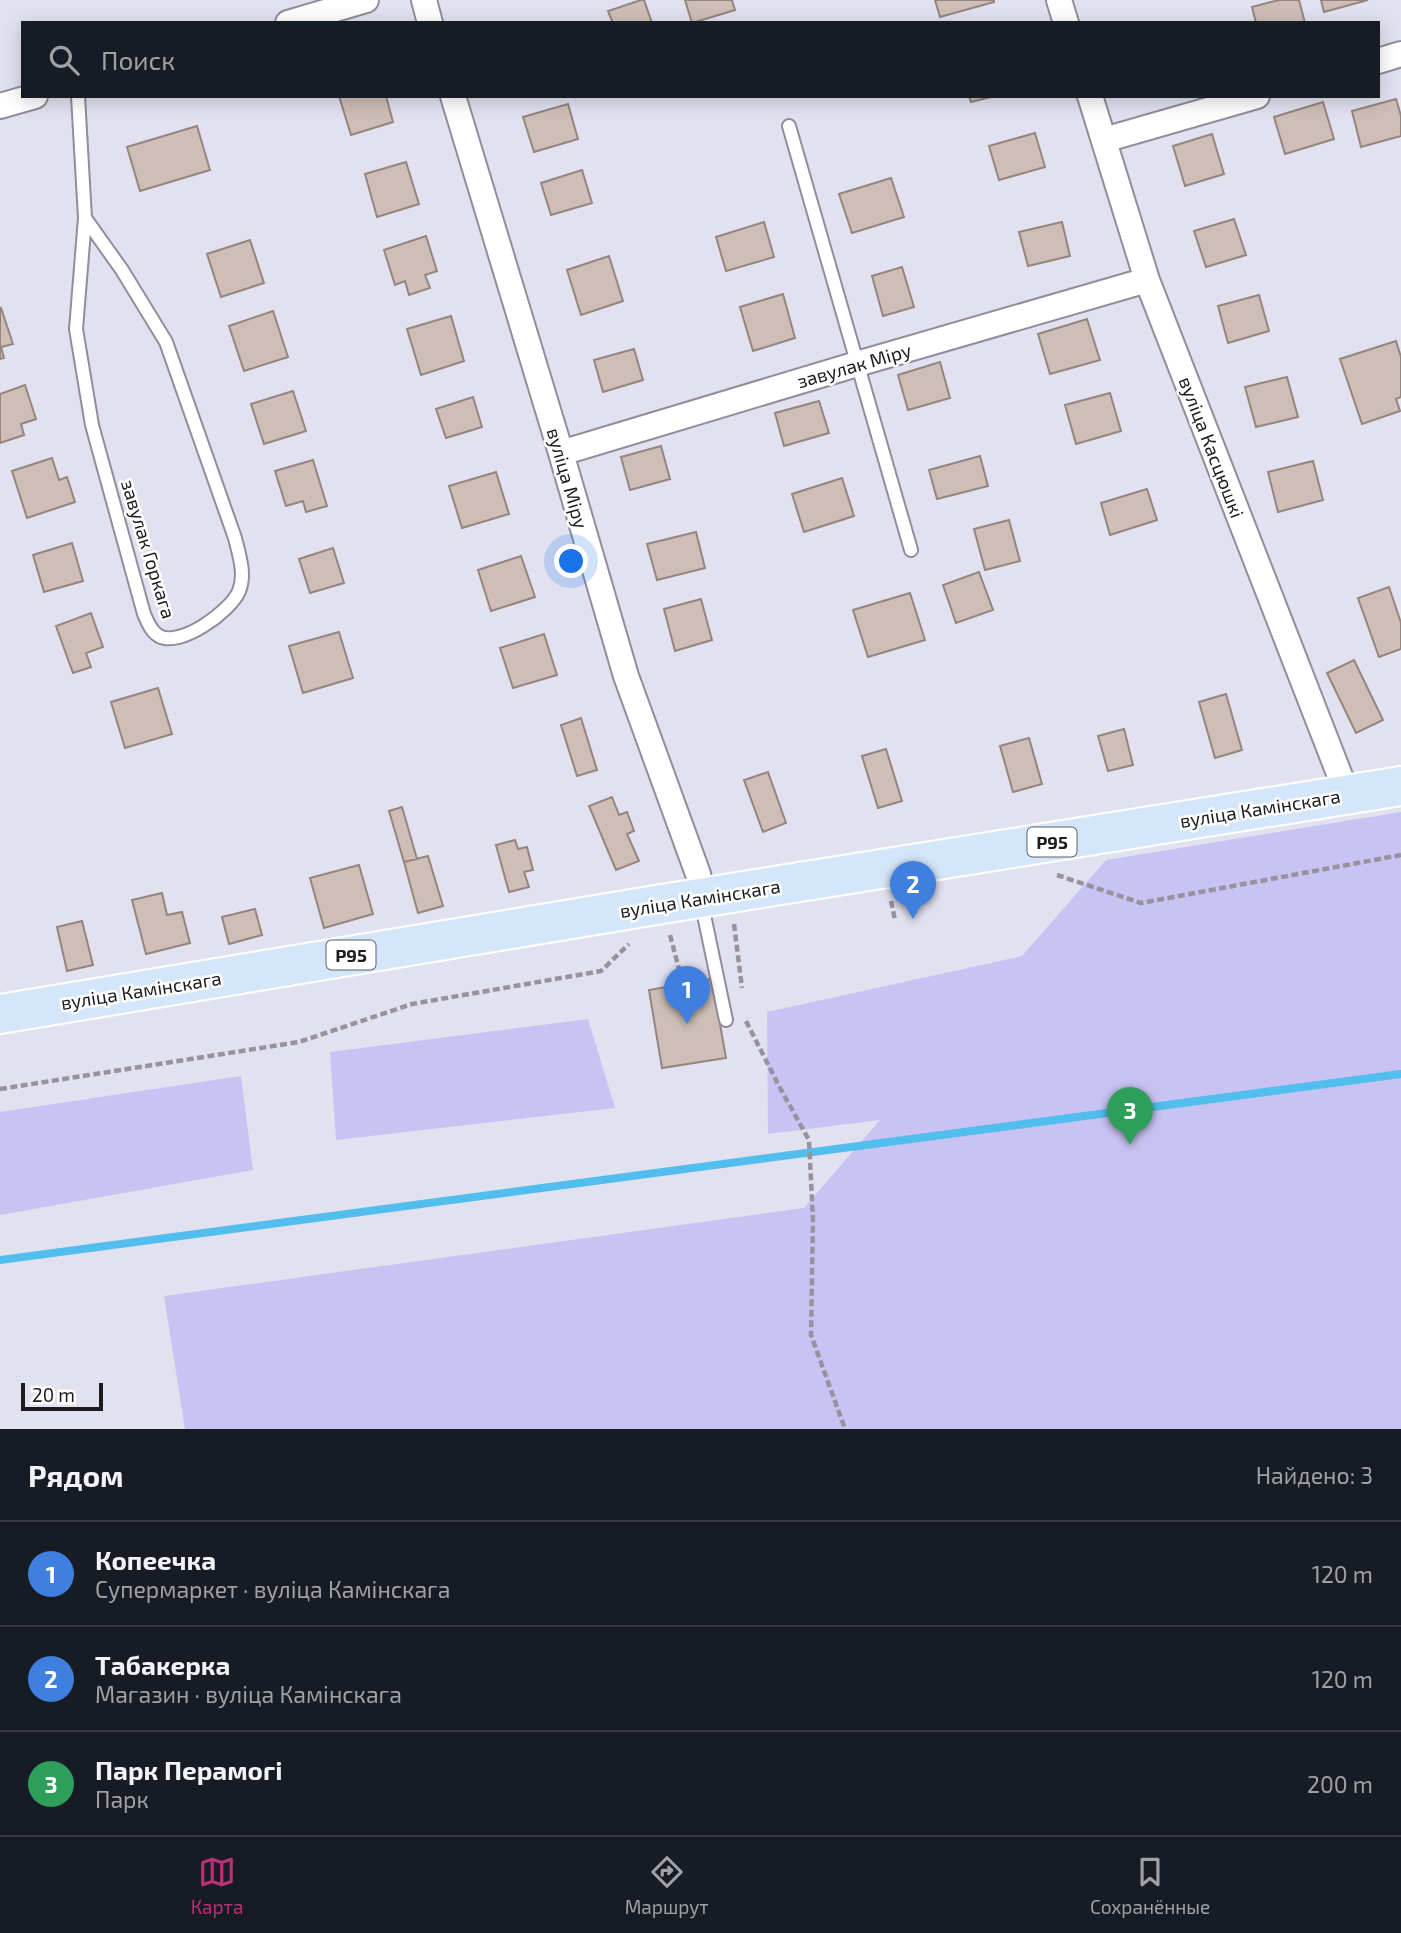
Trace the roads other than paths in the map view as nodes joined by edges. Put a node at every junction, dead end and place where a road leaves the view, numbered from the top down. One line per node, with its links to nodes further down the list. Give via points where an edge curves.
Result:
1 (366, 0): 4 (street)
2 (424, 0): 5 (street)
3 (1059, 0): 6 (street)
4 (295, 21)
5 (429, 21)
6 (1065, 21)
7 (1401, 54): 8 (street)
8 (1380, 60)
9 (28, 98): 14 (street)
10 (78, 98): 17 (lane, завулак Горкага)
11 (454, 98): 20 (street, вуліца Міру)
12 (1091, 98): 16 (street, вуліца Касцюшкі)
13 (1250, 98): 16 (street)
14 (0, 106)
15 (789, 127): 19 (lane)
16 (1104, 140): 18 (street, вуліца Касцюшкі)
17 (85, 218): 17 (lane, завулак Горкага, via 76,329 92,425 144,614 151,630 162,638 176,638 195,632 226,610 239,592 242,571 235,538 166,342)
18 (1147, 280): 19 (street, завулак Міру); 23 (street, вуліца Касцюшкі)
19 (856, 364): 20 (street, завулак Міру); 21 (lane)
20 (561, 453): 24 (street, вуліца Міру, via 626,676)
21 (911, 550)
22 (1401, 786): 23 (main road, вуліца Камінскага / Р95)
23 (1347, 794): 24 (main road, вуліца Камінскага / Р95)
24 (703, 897): 25 (main road, вуліца Камінскага / Р95); 26 (lane)
25 (0, 1014)
26 (726, 1020)

